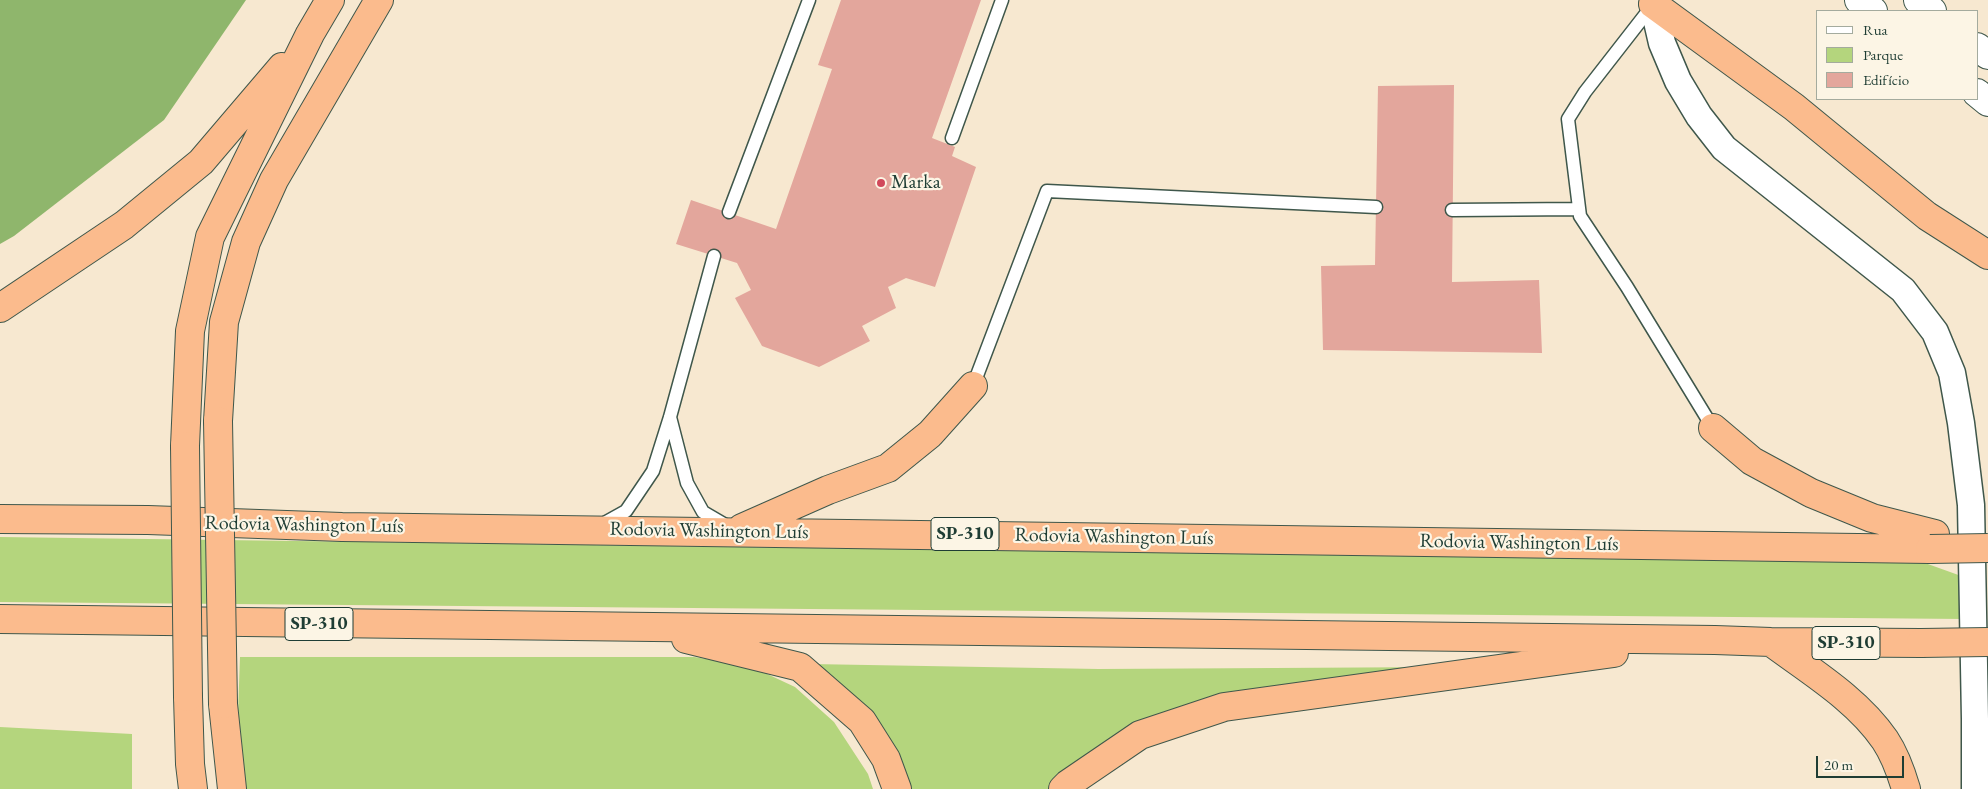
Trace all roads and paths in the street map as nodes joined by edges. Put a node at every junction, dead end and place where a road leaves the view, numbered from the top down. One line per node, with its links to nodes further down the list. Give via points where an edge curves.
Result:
1 (330, 0): 10 (highway)
2 (379, 0): 36 (highway, bridge, via 274,180 246,242 224,322 218,421 223,704)
3 (809, 0): 16 (lane)
4 (1002, 0): 13 (lane)
5 (1859, 0): 8 (street)
6 (1918, 0): 9 (street)
7 (1653, 4): 17 (lane, via 1568,119); 19 (highway, via 1794,107 1927,216); 40 (street, via 1662,43 1698,116 1724,148 1903,290 1935,332 1952,373 1970,505)
8 (1871, 10)
9 (1931, 10)
10 (310, 34): 20 (highway, via 201,162 124,225); 35 (highway, bridge, via 210,237 190,331 185,446 188,697)
11 (1978, 94): 12 (street)
12 (1988, 102)
13 (952, 138)
14 (1376, 207): 21 (lane, via 1047,191)
15 (1452, 210): 17 (lane)
16 (729, 212)
17 (1579, 212): 23 (lane)
18 (714, 256): 22 (lane)
19 (1988, 256)
20 (0, 308)
21 (973, 386): 26 (highway, via 930,434 888,468 828,490)
22 (670, 417): 25 (lane, via 653,471 626,511); 26 (lane, via 686,484 703,512)
23 (1713, 428): 27 (highway, via 1752,461 1811,493)
24 (0, 519): 25 (highway, Rodovia Washington Luís / SP-310)
25 (593, 529): 26 (highway, Rodovia Washington Luís / SP-310)
26 (736, 531): 27 (highway, Rodovia Washington Luís / SP-310)
27 (1933, 542): 28 (highway); 29 (highway, Rodovia Washington Luís / SP-310, bridge)
28 (1988, 543)
29 (1988, 548)
30 (0, 619): 31 (highway, SP-310)
31 (639, 628): 32 (highway, SP-310); 37 (highway, via 800,667 862,720 886,759)
32 (1715, 640): 33 (highway, SP-310); 38 (highway, via 1224,707 1140,735)
33 (1771, 642): 34 (highway, SP-310, bridge); 39 (highway, via 1839,692 1862,714 1885,740)
34 (1988, 642)
35 (193, 789)
36 (232, 789)
37 (897, 789)
38 (1063, 789)
39 (1906, 789)
40 (1975, 789)

